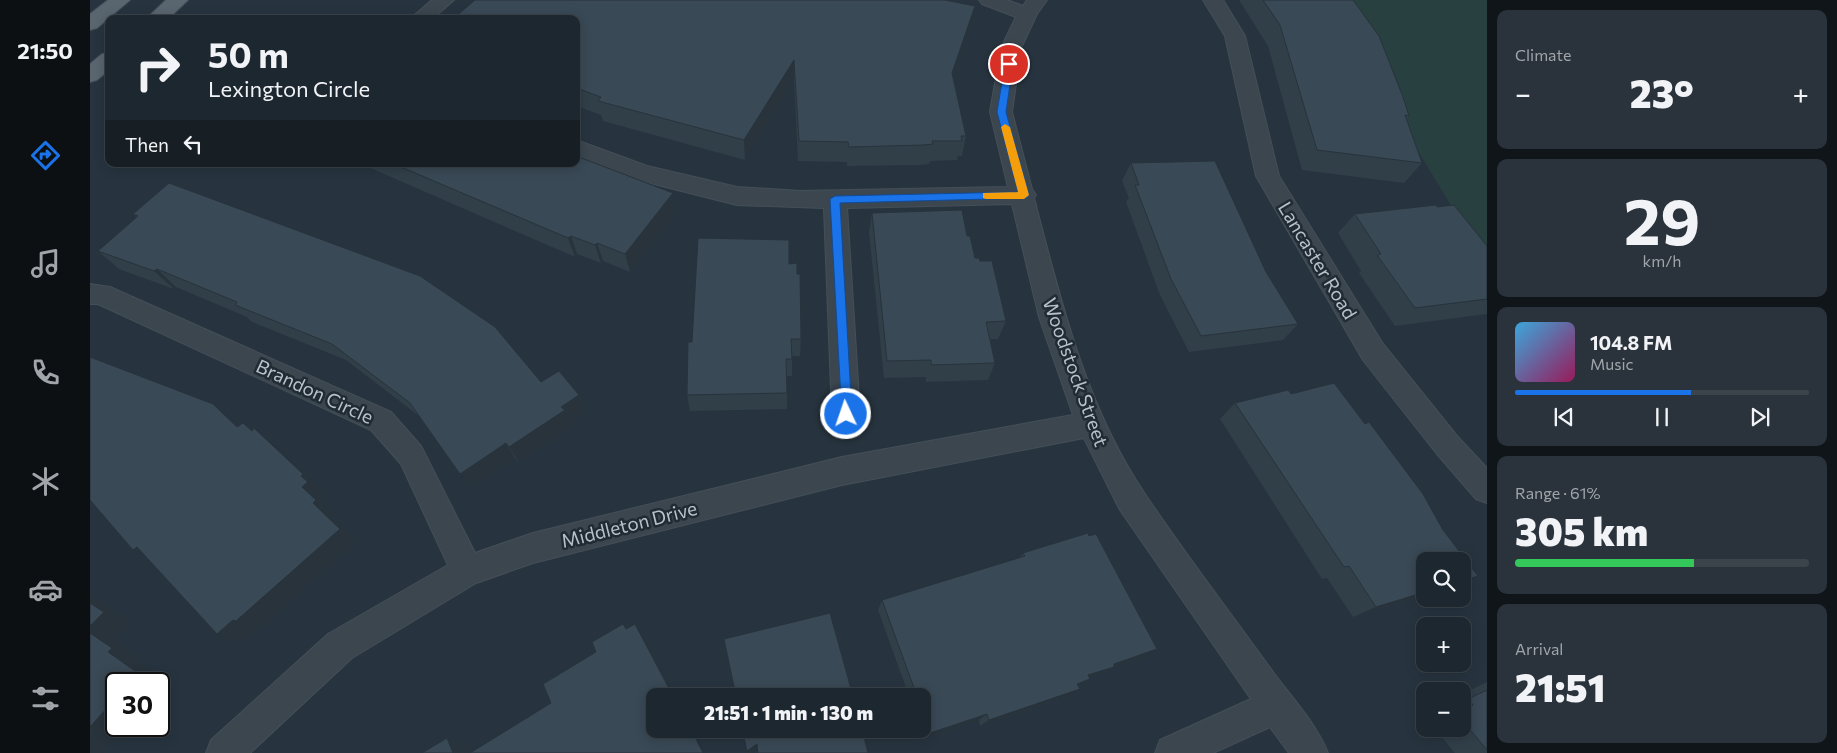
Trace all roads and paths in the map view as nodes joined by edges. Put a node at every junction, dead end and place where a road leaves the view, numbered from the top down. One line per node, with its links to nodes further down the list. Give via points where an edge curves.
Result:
1 (120, 0): 9 (main road)
2 (178, 0): 7 (main road)
3 (444, 0): 8 (street)
4 (989, 0): 6 (street)
5 (1213, 0): 18 (street, Lancaster Road, via 1235,36 1268,176 1374,352 1447,445)
6 (1032, 7): 13 (street, Woodstock Street, via 1011,48 1001,112)
7 (161, 15)
8 (425, 15)
9 (90, 24)
10 (105, 62): 11 (main road)
11 (90, 75)
12 (580, 150): 14 (street, via 642,173 737,196)
13 (1024, 195): 14 (street); 17 (street, Woodstock Street, via 1052,316)
14 (835, 199): 16 (street)
15 (90, 294): 19 (street, Brandon Circle, via 102,294 381,421 411,455)
16 (846, 414)
17 (1091, 424): 19 (street, Middleton Drive, via 842,471 533,548); 20 (street, Woodstock Street, via 1131,500)
18 (1487, 488)
19 (467, 571): 21 (street, Middleton Drive, via 340,646)
20 (1278, 705): 22 (street); 23 (street, Woodstock Street)
21 (224, 753)
22 (1173, 753)
23 (1310, 753)

